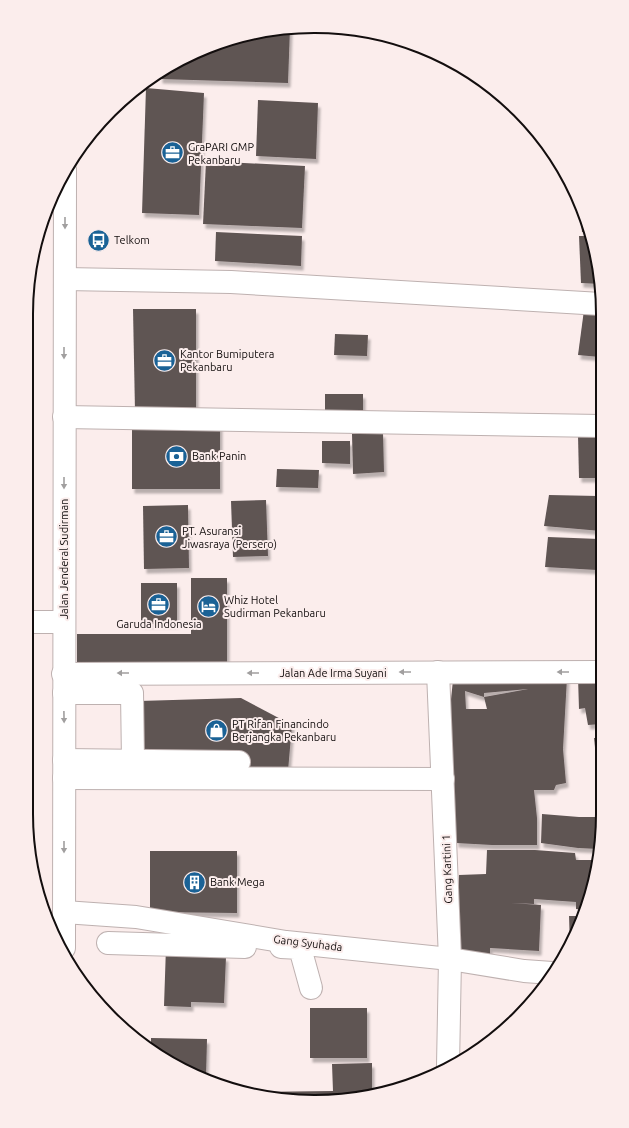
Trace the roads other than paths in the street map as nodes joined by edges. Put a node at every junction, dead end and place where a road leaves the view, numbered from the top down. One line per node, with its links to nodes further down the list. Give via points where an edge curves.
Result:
1 (65, 185): 2 (street, Jalan Jenderal Sudirman, one-way to 2)
2 (65, 279): 3 (street, via 231,282); 4 (street, Jalan Jenderal Sudirman, one-way to 4)
3 (595, 304)
4 (64, 417): 5 (street); 7 (street, Jalan Jenderal Sudirman, one-way to 7)
5 (596, 426)
6 (33, 622): 7 (street)
7 (63, 622): 10 (street, Jalan Jenderal Sudirman)
8 (438, 672): 9 (street, Jalan Ade Irma Suyani, one-way to 8); 10 (street, Jalan Ade Irma Suyani, one-way to 10); 14 (street, Gang Kartini 1)
9 (596, 672)
10 (64, 683): 11 (street, via 132,693); 13 (street, Jalan Jenderal Sudirman, one-way to 13)
11 (133, 761): 12 (street); 13 (street)
12 (239, 762)
13 (64, 769): 14 (street); 15 (street, Jalan Jenderal Sudirman, one-way to 15)
14 (443, 779): 18 (street, Gang Kartini 1)
15 (64, 912): 16 (street, Jalan Jenderal Sudirman); 18 (street, Gang Syuhada, via 136,917 286,942)
16 (64, 942)
17 (108, 943): 20 (street, via 300,948)
18 (450, 959): 19 (street, Gang Syuhada); 21 (street, Gang Kartini 1)
19 (547, 973)
20 (311, 988)
21 (448, 1061)

